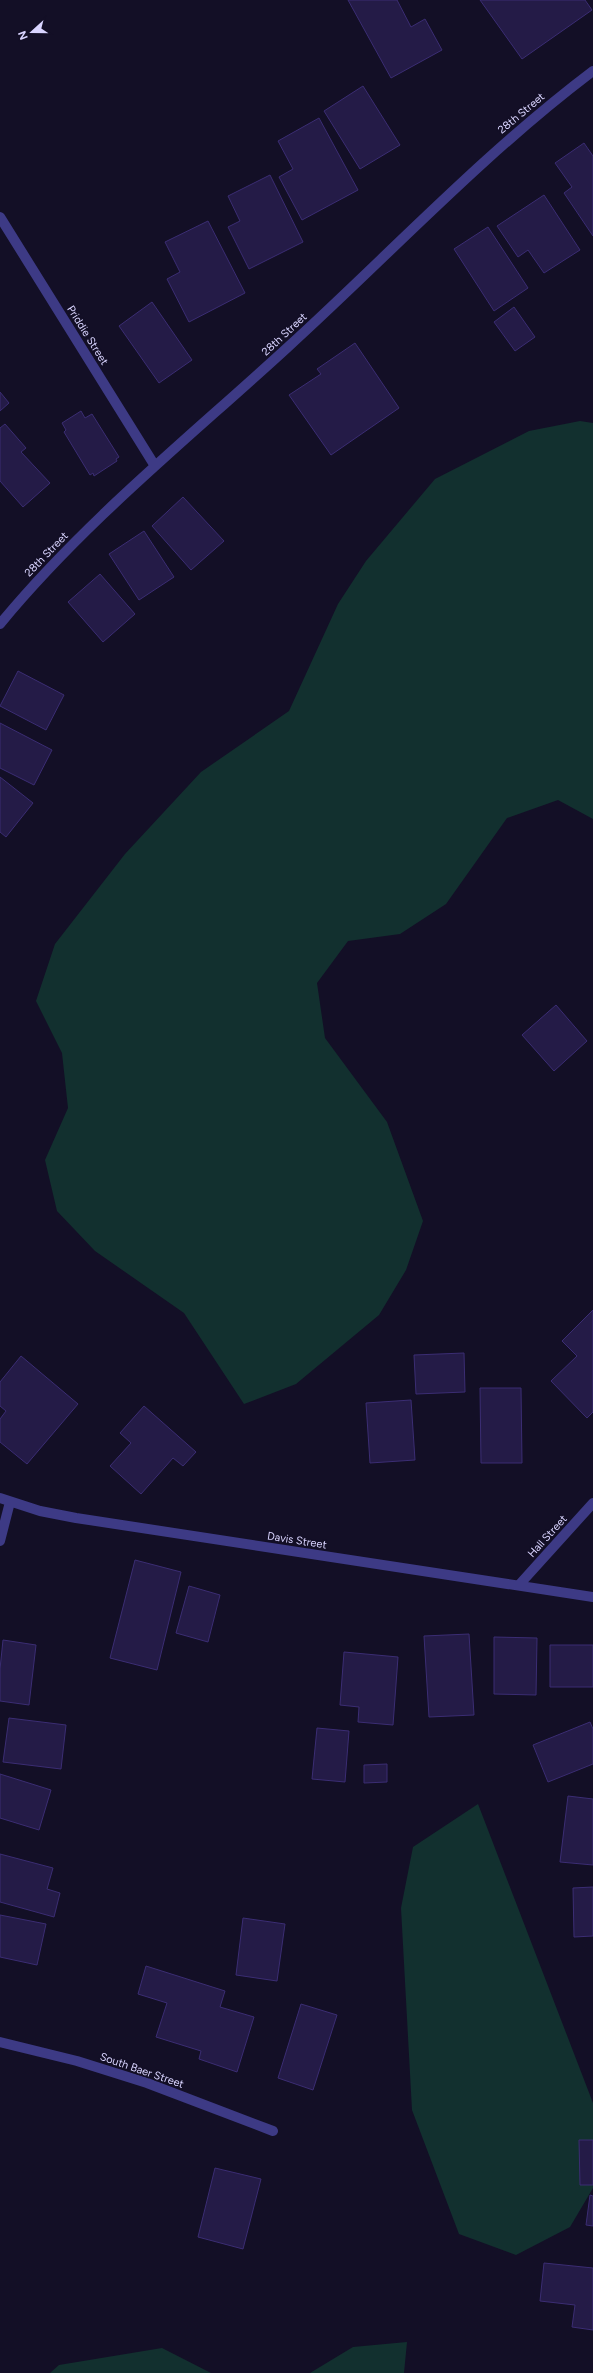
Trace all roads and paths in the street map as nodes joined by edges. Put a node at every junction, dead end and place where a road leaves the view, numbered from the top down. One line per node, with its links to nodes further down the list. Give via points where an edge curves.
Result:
1 (593, 72): 3 (street, 28th Street, via 497,149 289,346)
2 (0, 218): 3 (street, Priddie Street)
3 (155, 466): 4 (street, 28th Street, via 34,583)
4 (0, 624)
5 (0, 1498): 6 (street, Davis Street)
6 (10, 1502): 8 (street); 9 (street, Davis Street, via 76,1518)
7 (593, 1503): 9 (street, Hall Street)
8 (0, 1541)
9 (519, 1585): 10 (street, Davis Street)
10 (593, 1597)
11 (0, 2042): 12 (street, South Baer Street, via 77,2061 147,2083)
12 (273, 2131)

